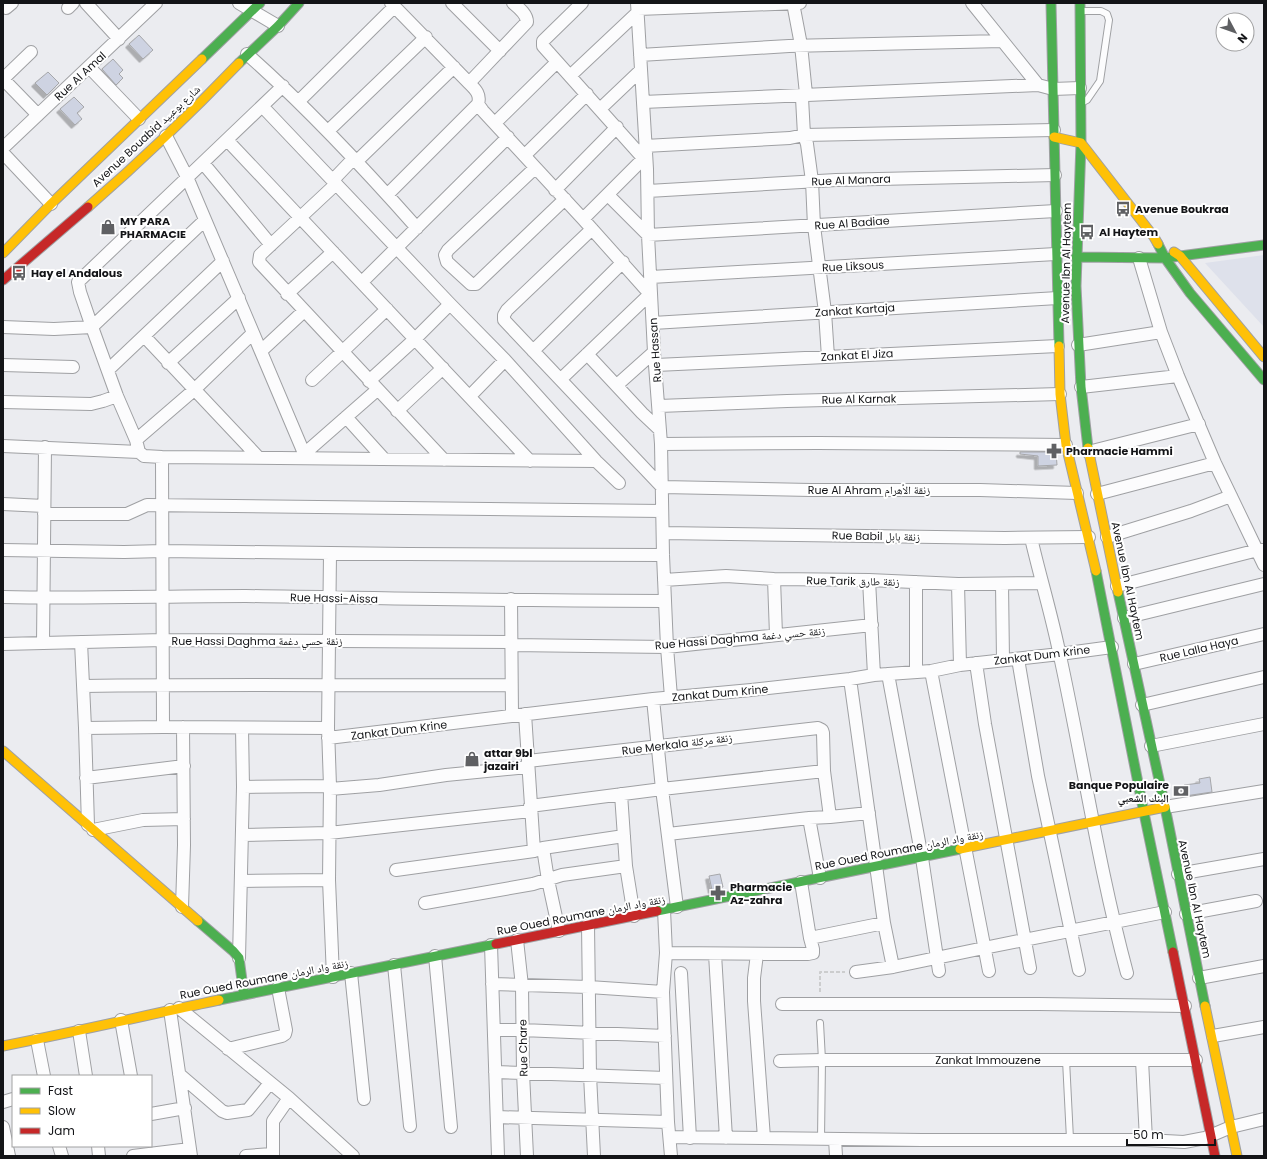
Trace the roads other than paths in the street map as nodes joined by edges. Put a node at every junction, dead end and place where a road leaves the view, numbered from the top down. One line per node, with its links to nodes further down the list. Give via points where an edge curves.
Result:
1 (86, 3): 18 (street)
2 (156, 3): 18 (street, Rue Al Amal)
3 (239, 3): 13 (street)
4 (299, 3): 16 (street, Avenue Bouabid شارع بوعبيد)
5 (452, 3): 21 (street)
6 (513, 3): 21 (street, via 525,15 527,22)
7 (793, 3): 8 (street); 15 (street); 20 (street)
8 (800, 3)
9 (972, 3): 19 (street)
10 (1051, 3): 35 (street, Avenue Ibn Al Haytem)
11 (579, 4): 25 (street, via 542,43)
12 (393, 5): 17 (street); 38 (street)
13 (256, 7): 16 (street); 45 (street, Avenue Bouabid شارع بوعبيد)
14 (1080, 7): 34 (street, Avenue Ibn Al Haytem); 41 (lane, via 1101,11 1107,14 1109,20 1100,81 1087,100)
15 (638, 8): 24 (street, Rue Hassan); 29 (street)
16 (278, 26): 23 (street, Avenue Bouabid شارع بوعبيد)
17 (426, 38): 27 (street); 48 (street)
18 (119, 39): 26 (street, Rue Al Amal)
19 (1002, 41): 20 (street); 32 (street)
20 (800, 45): 24 (street); 37 (street)
21 (500, 50): 31 (street)
22 (31, 52): 30 (street)
23 (247, 54): 33 (street); 51 (street, Avenue Bouabid شارع بوعبيد)
24 (640, 55): 28 (street, Rue Hassan)
25 (557, 62): 29 (street); 46 (street)
26 (89, 67): 44 (street, Rue Al Amal); 45 (street)
27 (454, 67): 31 (street); 59 (street)
28 (641, 70): 39 (street, Rue Hassan); 43 (street)
29 (570, 76): 36 (street)
30 (3, 79): 44 (street)
31 (469, 83): 40 (street, via 479,94)
32 (1038, 85): 35 (street); 37 (street)
33 (283, 86): 38 (street); 42 (street)
34 (1080, 88): 35 (street); 41 (street, Avenue Ibn Al Haytem)
35 (1053, 89): 49 (street, Avenue Ibn Al Haytem)
36 (587, 94): 43 (street); 58 (street)
37 (806, 94): 39 (street); 50 (street, via 802,98)
38 (299, 101): 48 (street)
39 (644, 102): 57 (street, Rue Hassan)
40 (478, 104): 46 (street); 70 (street)
41 (1080, 104): 54 (street, Avenue Ibn Al Haytem)
42 (262, 106): 53 (street); 66 (street)
43 (600, 109): 47 (street)
44 (38, 115): 55 (street, Rue Al Amal)
45 (139, 119): 73 (street, Avenue Bouabid شارع بوعبيد)
46 (495, 123): 52 (street)
47 (616, 127): 57 (street); 68 (street)
48 (328, 131): 59 (street)
49 (1054, 133): 50 (street); 54 (street); 63 (street, Avenue Ibn Al Haytem)
50 (804, 135): 57 (street); 65 (street)
51 (166, 136): 64 (street); 97 (street, Avenue Bouabid شارع بوعبيد)
52 (508, 137): 58 (street); 79 (street)
53 (227, 140): 60 (street); 75 (street)
54 (1081, 143): 62 (street); 67 (street, Avenue Ibn Al Haytem)
55 (3, 148)
56 (3, 153): 73 (street)
57 (645, 153): 69 (street, Rue Hassan); 71 (street)
58 (524, 155): 61 (street)
59 (356, 159): 66 (street); 70 (street)
60 (203, 163): 64 (street); 83 (street)
61 (535, 168): 68 (street); 72 (street, via 448,250 445,255 447,262 471,284 476,284)
62 (1105, 174): 67 (street, via 1091,177); 82 (street)
63 (1055, 175): 65 (street, Rue Al Manara); 74 (street, Avenue Ibn Al Haytem)
64 (187, 177): 77 (street); 109 (street, via 78,282)
65 (812, 181): 69 (street, Rue Al Manara); 78 (street)
66 (334, 182): 75 (street); 85 (street)
67 (1079, 187): 89 (street, Avenue Ibn Al Haytem)
68 (555, 190): 72 (street)
69 (648, 191): 81 (street, Rue Hassan)
70 (388, 194): 79 (street)
71 (608, 195): 76 (street); 81 (street)
72 (565, 199): 76 (street)
73 (50, 204): 87 (street, Avenue Bouabid شارع بوعبيد)
74 (1056, 211): 78 (street, Rue Al Badiae); 88 (street, Avenue Ibn Al Haytem)
75 (301, 218): 83 (street); 86 (street)
76 (583, 219): 80 (street)
77 (205, 220): 93 (street); 109 (street)
78 (814, 226): 81 (street, Rue Al Badiae); 95 (street)
79 (417, 228): 85 (street)
80 (592, 229): 94 (street); 117 (street, via 504,315 504,320)
81 (648, 235): 96 (street, Rue Hassan)
82 (1154, 237): 90 (street); 92 (street)
83 (271, 245): 99 (street, via 260,255 259,262)
84 (1264, 245): 90 (street)
85 (396, 248): 98 (street); 103 (street)
86 (333, 252): 98 (street); 99 (street)
87 (3, 253)
88 (1056, 254): 95 (street, Rue Liksous); 102 (street, Avenue Ibn Al Haytem)
89 (1076, 256): 91 (street); 115 (street, Avenue Ibn Al Haytem)
90 (1180, 256): 92 (street); 122 (street)
91 (1139, 258): 92 (street); 110 (street)
92 (1165, 258): 133 (street, via 1190,293)
93 (223, 261): 101 (street); 112 (street)
94 (623, 262): 100 (street); 117 (street)
95 (820, 268): 96 (street, Rue Liksous); 106 (street)
96 (651, 277): 100 (street, Rue Hassan)
97 (3, 280)
98 (362, 282): 104 (street)
99 (287, 294): 105 (street)
100 (650, 294): 107 (street, Rue Hassan); 120 (street)
101 (239, 298): 111 (street); 124 (street)
102 (1058, 298): 106 (street, Zankat Kartaja); 114 (street, Avenue Ibn Al Haytem)
103 (450, 304): 113 (street); 123 (street)
104 (387, 309): 113 (street); 118 (street)
105 (304, 311): 116 (street); 118 (street)
106 (825, 312): 107 (street, Zankat Kartaja); 121 (street)
107 (653, 323): 119 (street, Rue Hassan)
108 (3, 327): 109 (street)
109 (92, 327): 129 (street)
110 (1162, 332): 115 (street); 130 (street)
111 (254, 333): 116 (street); 137 (street)
112 (144, 336): 124 (street); 129 (street)
113 (415, 339): 128 (street); 135 (street)
114 (1058, 346): 121 (street, Zankat El Jiza); 138 (street, Avenue Ibn Al Haytem)
115 (1078, 346): 136 (street, Avenue Ibn Al Haytem)
116 (261, 351): 154 (street)
117 (533, 351): 131 (street)
118 (342, 352): 132 (street); 135 (street)
119 (654, 352): 126 (street, Rue Hassan); 134 (street)
120 (587, 354): 131 (street); 134 (street)
121 (828, 356): 126 (street, Zankat El Jiza)
122 (1264, 356)
123 (505, 360): 140 (street); 160 (street)
124 (168, 363): 137 (street)
125 (3, 365): 127 (street)
126 (656, 365): 142 (street, Rue Hassan)
127 (73, 367)
128 (443, 368): 140 (street); 143 (street)
129 (108, 370): 139 (street)
130 (1178, 376): 136 (street); 145 (street)
131 (560, 379): 163 (street)
132 (312, 380)
133 (1264, 380)
134 (616, 385): 146 (street)
135 (373, 386): 143 (street); 144 (street)
136 (1081, 387): 153 (street, Avenue Ibn Al Haytem)
137 (194, 390): 147 (street); 156 (street)
138 (1060, 394): 142 (street, Rue Al Karnak, via 787,400); 149 (street, Avenue Ibn Al Haytem)
139 (117, 396): 141 (street, via 91,404); 147 (street)
140 (470, 396): 159 (street)
141 (3, 402)
142 (659, 406): 146 (street, Rue Hassan)
143 (396, 411): 158 (street)
144 (346, 418): 154 (street); 157 (street)
145 (1198, 424): 153 (street); 161 (street)
146 (660, 430): 148 (street, Rue Hassan)
147 (136, 440): 152 (street)
148 (661, 444): 149 (street, via 818,442); 163 (street, Rue Hassan)
149 (1066, 445): 164 (street, Avenue Ibn Al Haytem)
150 (3, 446): 151 (street)
151 (45, 447): 152 (street); 169 (street)
152 (139, 452): 155 (street, via 144,456)
153 (1088, 452): 165 (street, Avenue Ibn Al Haytem)
154 (305, 456): 156 (street); 157 (street)
155 (162, 457): 156 (street); 168 (street)
156 (259, 458)
157 (384, 459): 158 (street)
158 (444, 460): 159 (street)
159 (530, 461): 160 (street)
160 (596, 461): 162 (street)
161 (1215, 463): 165 (street); 166 (street)
162 (619, 483)
163 (662, 487): 164 (street, Rue Al Ahram زنقة الأهرام); 170 (street, Rue Hassan)
164 (1077, 493): 172 (street, Avenue Ibn Al Haytem)
165 (1097, 494): 174 (street, Avenue Ibn Al Haytem)
166 (1231, 496): 174 (street); 176 (street)
167 (3, 504): 169 (street)
168 (162, 505): 169 (street, via 147,505 127,514); 170 (street); 178 (street)
169 (44, 510): 177 (street)
170 (662, 511): 171 (street, Rue Hassan)
171 (663, 533): 173 (street, Rue Babil زنقة بابل); 180 (street, Rue Hassan)
172 (1089, 537): 173 (street, Rue Babil زنقة بابل); 208 (street, Avenue Ibn Al Haytem)
173 (1031, 538): 186 (street)
174 (1106, 538): 190 (street, Avenue Ibn Al Haytem)
175 (3, 550): 177 (street)
176 (1261, 550): 181 (street); 190 (street)
177 (44, 551): 178 (street); 193 (street)
178 (163, 551): 179 (street); 192 (street)
179 (330, 554): 180 (street); 194 (street)
180 (662, 555): 183 (street, Rue Hassan)
181 (1264, 565)
182 (774, 579): 183 (street, Rue Tarik زنقة طارق, via 726,576); 184 (street, Rue Tarik زنقة طارق); 200 (street)
183 (664, 580): 196 (street, Rue Hassan)
184 (869, 580): 185 (street, Rue Tarik زنقة طارق); 198 (street)
185 (916, 582): 187 (street, Rue Tarik زنقة طارق); 216 (street)
186 (1042, 583): 188 (street, Rue Tarik زنقة طارق); 209 (street)
187 (958, 584): 188 (street, Rue Tarik زنقة طارق); 214 (street)
188 (1002, 584): 211 (street)
189 (1264, 584): 197 (street)
190 (1117, 586): 197 (street, Avenue Ibn Al Haytem)
191 (3, 597): 193 (street, Rue Hassi-Aissa)
192 (162, 597): 193 (street, Rue Hassi-Aissa); 194 (street, Rue Hassi-Aissa); 201 (street)
193 (44, 598): 204 (street)
194 (329, 598): 195 (street, Rue Hassi-Aissa); 203 (street)
195 (511, 599): 196 (street, Rue Hassi-Aissa); 206 (street)
196 (665, 601): 207 (street, Rue Hassan)
197 (1124, 618): 213 (street, Avenue Ibn Al Haytem)
198 (872, 625): 200 (street, Rue Hassi Daghma زنقة حسي دغمة); 218 (street)
199 (1264, 634): 213 (street, Rue Lalla Haya)
200 (776, 635): 207 (street, Rue Hassi Daghma زنقة حسي دغمة)
201 (163, 640): 202 (street, Rue Hassi Daghma زنقة حسي دغمة); 203 (street, Rue Hassi Daghma زنقة حسي دغمة); 221 (street)
202 (81, 642): 204 (street, Rue Hassi Daghma زنقة حسي دغمة); 223 (street)
203 (329, 642): 206 (street, Rue Hassi Daghma زنقة حسي دغمة); 224 (street)
204 (43, 643): 205 (street, Rue Hassi Daghma زنقة حسي دغمة)
205 (3, 644)
206 (511, 644): 207 (street, Rue Hassi Daghma زنقة حسي دغمة); 222 (street)
207 (667, 647): 225 (street, Rue Hassan)
208 (1112, 647): 209 (street, Zankat Dum Krine); 250 (street, Avenue Ibn Al Haytem)
209 (1060, 654): 210 (street, Zankat Dum Krine); 255 (street)
210 (1018, 659): 211 (street, Zankat Dum Krine); 258 (street)
211 (1004, 660): 212 (street, Zankat Dum Krine)
212 (976, 663): 214 (street, Zankat Dum Krine); 262 (street)
213 (1134, 664): 227 (street, Avenue Ibn Al Haytem)
214 (960, 665): 215 (street, Zankat Dum Krine)
215 (931, 671): 216 (street, Zankat Dum Krine); 264 (street)
216 (916, 672): 217 (street, Zankat Dum Krine)
217 (888, 674): 218 (street, Zankat Dum Krine); 265 (street)
218 (874, 675): 220 (street, Zankat Dum Krine)
219 (1264, 676): 227 (street)
220 (850, 679): 225 (street, Zankat Dum Krine); 251 (street)
221 (163, 685): 223 (street); 224 (street); 231 (street)
222 (511, 685): 224 (street); 229 (street)
223 (84, 686): 233 (street)
224 (328, 686): 235 (street)
225 (671, 697): 226 (street, Zankat Dum Krine)
226 (653, 699): 228 (street, Zankat Dum Krine); 236 (street)
227 (1142, 705): 237 (street, Avenue Ibn Al Haytem)
228 (525, 714): 229 (street, Zankat Dum Krine); 239 (street)
229 (512, 715): 235 (street, Zankat Dum Krine)
230 (1264, 724): 237 (street)
231 (163, 727): 232 (street, Zankat Dum Krine); 233 (street, Zankat Dum Krine)
232 (183, 727): 234 (street, Zankat Dum Krine); 240 (street)
233 (85, 728): 242 (street)
234 (242, 728): 235 (street, Zankat Dum Krine); 243 (street)
235 (328, 733): 244 (street)
236 (657, 745): 239 (street, Rue Merkala زنقة مركلة); 241 (street, Rue Merkala زنقة مركلة, via 815,728 823,733); 245 (street)
237 (1151, 746): 248 (street, Avenue Ibn Al Haytem)
238 (3, 751): 256 (street)
239 (528, 764): 244 (street, Rue Merkala زنقة مركلة, via 379,785); 249 (street)
240 (184, 766): 242 (street); 254 (street)
241 (824, 772): 245 (street); 252 (street)
242 (86, 778): 256 (street)
243 (243, 787): 244 (street, Rue Merkala زنقة مركلة); 260 (street)
244 (330, 788): 257 (street)
245 (662, 789): 247 (street); 259 (street)
246 (1264, 791): 248 (street)
247 (621, 794): 249 (street); 261 (street)
248 (1165, 808): 250 (street, Rue Oued Roumane زنقة واد الرمان); 270 (street, Avenue Ibn Al Haytem)
249 (530, 809): 257 (street); 263 (street)
250 (1144, 812): 255 (street, Rue Oued Roumane زنقة واد الرمان); 281 (street, Avenue Ibn Al Haytem)
251 (869, 813): 252 (street); 268 (street)
252 (830, 817): 253 (street)
253 (809, 818): 259 (street); 271 (street)
254 (184, 819): 256 (street, via 143,820); 278 (street)
255 (1092, 823): 258 (street, Rue Oued Roumane زنقة واد الرمان); 284 (street)
256 (90, 827): 278 (street)
257 (329, 832): 260 (street); 272 (street)
258 (1050, 832): 262 (street, Rue Oued Roumane زنقة واد الرمان); 288 (street)
259 (668, 834): 279 (street)
260 (242, 835): 274 (street)
261 (624, 836): 263 (street); 267 (street)
262 (1007, 840): 264 (street, Rue Oued Roumane زنقة واد الرمان); 290 (street)
263 (539, 849): 269 (street); 273 (street)
264 (965, 849): 265 (street, Rue Oued Roumane زنقة واد الرمان); 293 (street)
265 (922, 858): 268 (street, Rue Oued Roumane زنقة واد الرمان); 299 (street)
266 (1264, 858): 270 (street)
267 (626, 866): 273 (street, via 562,875); 283 (street)
268 (876, 867): 271 (street, Rue Oued Roumane زنقة واد الرمان); 285 (street)
269 (396, 870)
270 (1178, 874): 282 (street, Avenue Ibn Al Haytem)
271 (820, 878): 275 (street, Rue Oued Roumane زنقة واد الرمان)
272 (330, 880): 274 (street); 311 (street)
273 (548, 880): 277 (street); 287 (street)
274 (241, 881): 298 (street)
275 (800, 882): 279 (street, Rue Oued Roumane زنقة واد الرمان); 289 (street)
276 (1256, 901): 282 (street)
277 (425, 903)
278 (182, 907): 298 (street)
279 (677, 907): 280 (street, Rue Oued Roumane زنقة واد الرمان)
280 (664, 910): 283 (street, Rue Oued Roumane زنقة واد الرمان); 294 (street)
281 (1165, 912): 284 (street); 320 (street, Avenue Ibn Al Haytem)
282 (1186, 914): 312 (street, Avenue Ibn Al Haytem)
283 (634, 916): 286 (street, Rue Oued Roumane زنقة واد الرمان)
284 (1113, 922): 288 (street); 310 (street)
285 (884, 924): 289 (street); 302 (street)
286 (588, 925): 287 (street, Rue Oued Roumane زنقة واد الرمان); 315 (street)
287 (559, 931): 291 (street, Rue Oued Roumane زنقة واد الرمان)
288 (1070, 931): 290 (street); 304 (street)
289 (810, 938): 296 (street, via 814,951 810,954)
290 (1026, 939): 293 (street); 303 (street)
291 (517, 940): 292 (street, Rue Oued Roumane زنقة واد الرمان); 314 (street, Rue Chare)
292 (491, 945): 297 (street, Rue Oued Roumane زنقة واد الرمان); 313 (street)
293 (984, 948): 299 (street); 306 (street)
294 (666, 953): 295 (street); 317 (street)
295 (716, 954): 296 (street); 364 (street)
296 (757, 954): 365 (street, via 754,1001)
297 (435, 956): 300 (street, Rue Oued Roumane زنقة واد الرمان); 358 (street)
298 (239, 958): 318 (street)
299 (937, 958): 302 (street); 305 (street)
300 (394, 965): 308 (street, Rue Oued Roumane زنقة واد الرمان); 357 (street)
301 (1264, 966): 312 (street)
302 (893, 967): 307 (street)
303 (1030, 968)
304 (1079, 970)
305 (939, 971)
306 (989, 971)
307 (856, 972)
308 (351, 973): 311 (street, Rue Oued Roumane زنقة واد الرمان); 349 (street)
309 (681, 973): 363 (street)
310 (1127, 973)
311 (333, 977): 316 (street, Rue Oued Roumane زنقة واد الرمان)
312 (1199, 978): 330 (street, Avenue Ibn Al Haytem)
313 (492, 984): 314 (street); 325 (street)
314 (522, 986): 315 (street); 326 (street, Rue Chare)
315 (589, 987): 317 (street); 328 (street)
316 (278, 988): 318 (street, Rue Oued Roumane زنقة واد الرمان); 333 (street, via 285,1034)
317 (663, 992): 329 (street)
318 (244, 995): 321 (street, Rue Oued Roumane زنقة واد الرمان)
319 (782, 1004): 320 (street)
320 (1186, 1006): 337 (street, Avenue Ibn Al Haytem)
321 (174, 1009): 322 (street, Rue Oued Roumane زنقة واد الرمان); 333 (street); 341 (street)
322 (121, 1020): 327 (street, Rue Oued Roumane زنقة واد الرمان); 344 (street)
323 (820, 1023): 334 (lane)
324 (1264, 1027): 330 (street)
325 (495, 1030): 326 (street); 339 (street)
326 (522, 1030): 328 (street); 340 (street, Rue Chare)
327 (79, 1031): 331 (street, Rue Oued Roumane زنقة واد الرمان); 343 (street)
328 (590, 1033): 329 (street); 345 (street)
329 (665, 1036): 346 (street)
330 (1213, 1036): 359 (street, Avenue Ibn Al Haytem)
331 (37, 1040): 332 (street, Rue Oued Roumane زنقة واد الرمان); 342 (street)
332 (3, 1046)
333 (228, 1049): 347 (street)
334 (822, 1060): 335 (street, Zankat Immouzene); 338 (street, Zankat Immouzene); 366 (lane)
335 (1066, 1060): 336 (street, Zankat Immouzene); 368 (lane)
336 (1142, 1060): 337 (street, Zankat Immouzene); 369 (street)
337 (1196, 1060): 361 (street, Avenue Ibn Al Haytem)
338 (780, 1061)
339 (495, 1072): 340 (street); 352 (street)
340 (523, 1073): 345 (street); 353 (street, Rue Chare)
341 (179, 1074): 347 (street, via 226,1113 248,1110); 350 (street)
342 (44, 1075)
343 (86, 1075)
344 (131, 1075)
345 (590, 1075): 346 (street); 355 (street)
346 (666, 1078): 356 (street)
347 (270, 1083): 348 (street)
348 (289, 1098): 372 (street, via 273,1121); 375 (street)
349 (364, 1099)
350 (184, 1108): 351 (street); 370 (street)
351 (152, 1114)
352 (496, 1117): 353 (street); 376 (street)
353 (525, 1118): 355 (street); 377 (street, Rue Chare)
354 (1264, 1118): 359 (street)
355 (593, 1120): 356 (street); 378 (street)
356 (668, 1122): 362 (street)
357 (410, 1126)
358 (451, 1127)
359 (1231, 1127): 361 (street); 382 (street, Avenue Ibn Al Haytem)
360 (7, 1132): 373 (street)
361 (1210, 1136): 369 (street, via 1184,1142); 381 (street, Avenue Ibn Al Haytem)
362 (670, 1137): 363 (street); 379 (street)
363 (690, 1138): 364 (street)
364 (726, 1138): 365 (street)
365 (764, 1138): 366 (street)
366 (821, 1139): 367 (street)
367 (835, 1139): 368 (street); 380 (street)
368 (1070, 1139): 369 (street)
369 (1146, 1140)
370 (191, 1152): 371 (street)
371 (140, 1153)
372 (273, 1155): 374 (street)
373 (9, 1156)
374 (246, 1156)
375 (353, 1156)
376 (498, 1156)
377 (527, 1156)
378 (594, 1156)
379 (671, 1156)
380 (836, 1156)
381 (1215, 1156)
382 (1238, 1156)

